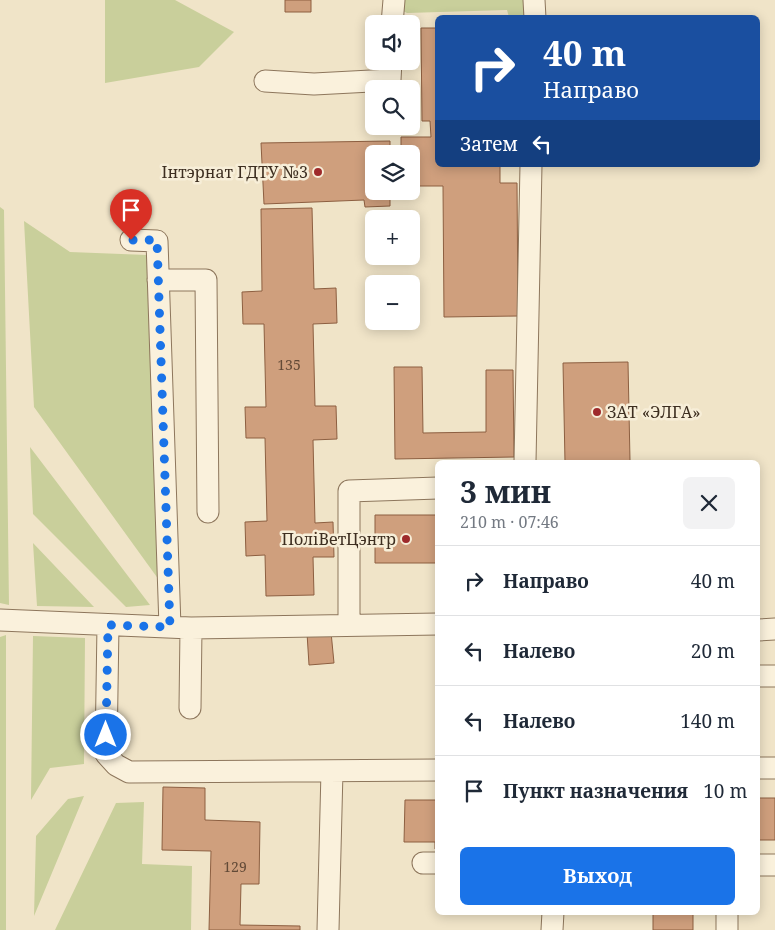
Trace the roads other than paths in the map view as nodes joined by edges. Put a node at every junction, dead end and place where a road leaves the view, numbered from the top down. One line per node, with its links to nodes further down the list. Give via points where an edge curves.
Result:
1 (394, 0): 3 (street)
2 (534, 0): 4 (street)
3 (393, 15)
4 (535, 15)
5 (391, 70): 6 (street, via 390,80 314,84)
6 (265, 81)
7 (530, 167): 10 (street)
8 (131, 240): 9 (street, via 157,240)
9 (158, 280): 12 (street, via 206,280); 17 (street)
10 (525, 460)
11 (435, 488): 16 (street, via 349,491)
12 (208, 512)
13 (0, 620): 15 (street)
14 (435, 624): 16 (street)
15 (108, 625): 17 (street); 26 (street, via 106,754 116,765 129,772)
16 (350, 626): 17 (street)
17 (181, 628): 22 (street)
18 (775, 629): 19 (street)
19 (760, 630)
20 (760, 676): 21 (street)
21 (775, 676)
22 (190, 708)
23 (760, 768): 24 (street)
24 (775, 768)
25 (435, 770): 26 (street)
26 (332, 771): 31 (street)
27 (760, 865): 28 (street)
28 (775, 865)
29 (553, 915): 32 (street)
30 (727, 915): 33 (street)
31 (328, 930)
32 (552, 930)
33 (727, 930)

